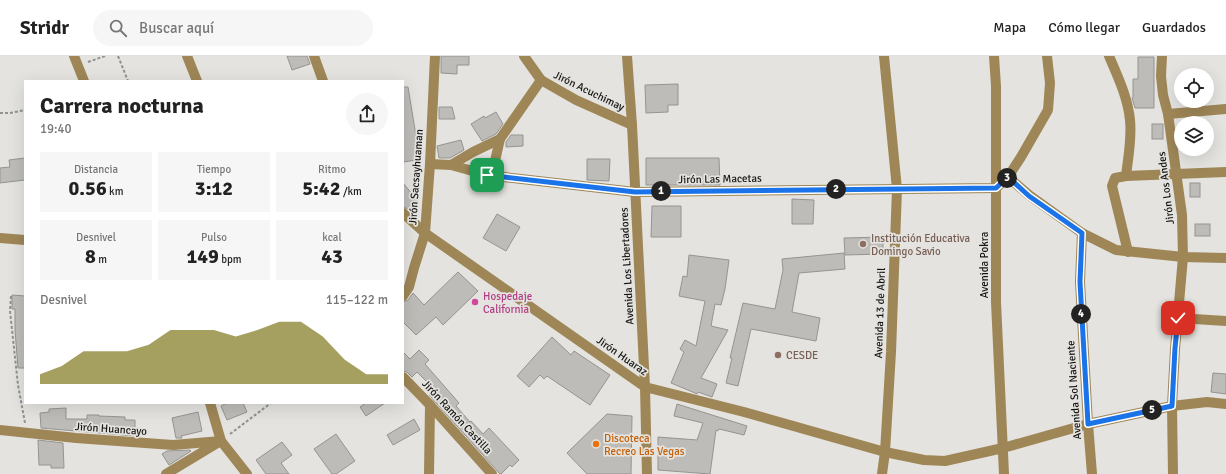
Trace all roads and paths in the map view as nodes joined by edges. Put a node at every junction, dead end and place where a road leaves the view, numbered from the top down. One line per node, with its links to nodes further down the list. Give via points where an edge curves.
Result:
1 (105, 56): 13 (path)
2 (118, 56): 15 (path)
3 (187, 56): 16 (street)
4 (314, 56): 17 (street)
5 (435, 56): 25 (street, Jirón Sacsayhuaman)
6 (524, 56): 18 (street, Jirón Acuchimay)
7 (627, 56): 23 (street, Avenida Los Libertadores)
8 (994, 56): 32 (street, Avenida Pokra)
9 (1047, 56): 31 (street, via 1050,83 1048,110)
10 (1109, 56): 30 (street, via 1125,96 1130,120)
11 (1162, 56): 22 (street, Jirón Los Andes, via 1160,76)
12 (884, 57): 33 (street, Avenida 13 de Abril)
13 (76, 61): 14 (street)
14 (84, 80)
15 (128, 80)
16 (197, 80)
17 (324, 80)
18 (541, 80): 23 (street, Jirón Acuchimay, via 576,100); 24 (street)
19 (1226, 109): 22 (street)
20 (24, 110): 21 (path)
21 (0, 113)
22 (1168, 114): 28 (street, Jirón Los Andes)
23 (632, 125): 34 (street, Avenida Los Libertadores)
24 (500, 139): 26 (street); 29 (street, via 495,161)
25 (430, 164): 26 (street, Jirón Las Macetas); 36 (street, Jirón Sacsayhuaman)
26 (452, 165): 29 (street, Jirón Las Macetas)
27 (1226, 172): 28 (street)
28 (1177, 174): 30 (street); 41 (street, Jirón Los Andes, via 1182,215)
29 (487, 175): 34 (street, Jirón Las Macetas)
30 (1126, 176): 40 (street, via 1115,178 1112,186)
31 (1008, 177): 32 (street); 37 (street, via 1029,196)
32 (996, 188): 33 (street, Jirón Las Macetas); 58 (street, Avenida Pokra, via 996,302)
33 (897, 189): 34 (street, Jirón Las Macetas); 59 (street, Avenida 13 de Abril)
34 (635, 192): 48 (street, Avenida Los Libertadores)
35 (404, 214): 36 (street, Jirón Huaraz)
36 (425, 233): 43 (street, Jirón Sacsayhuaman, via 409,287); 48 (street, Jirón Huaraz)
37 (1082, 233): 40 (street, via 1116,250); 54 (street, Avenida Sol Naciente, via 1080,282)
38 (0, 238): 39 (street)
39 (24, 240)
40 (1128, 252): 41 (street)
41 (1183, 257): 42 (street); 45 (street, Jirón Los Andes)
42 (1226, 258)
43 (404, 294)
44 (11, 296): 56 (path, via 10,311 18,385)
45 (1178, 318): 46 (street); 53 (street, Jirón Los Andes)
46 (1226, 321)
47 (404, 377): 52 (street, Jirón Ramón Castilla)
48 (645, 386): 59 (street, Jirón Huaraz); 64 (street, Avenida Los Libertadores)
49 (210, 404): 57 (street)
50 (269, 404): 57 (path)
51 (1226, 404): 53 (street, Jirón Huaraz, via 1207,402)
52 (430, 405): 62 (street); 63 (street, Jirón Ramón Castilla)
53 (1172, 406): 54 (street, Jirón Huaraz); 68 (street, Jirón Los Andes)
54 (1088, 424): 58 (street, Jirón Huaraz); 67 (street, Avenida Sol Naciente)
55 (0, 430): 56 (street, Jirón Huancayo)
56 (27, 434): 57 (street, Jirón Huancayo, via 173,445)
57 (221, 441): 60 (street); 61 (street)
58 (1003, 448): 59 (street, Jirón Huaraz, via 945,460 924,460); 66 (street, Avenida Pokra)
59 (885, 452): 65 (street, Avenida 13 de Abril)
60 (166, 474)
61 (247, 474)
62 (429, 474)
63 (492, 474)
64 (647, 474)
65 (882, 474)
66 (1004, 474)
67 (1092, 474)
68 (1173, 474)

